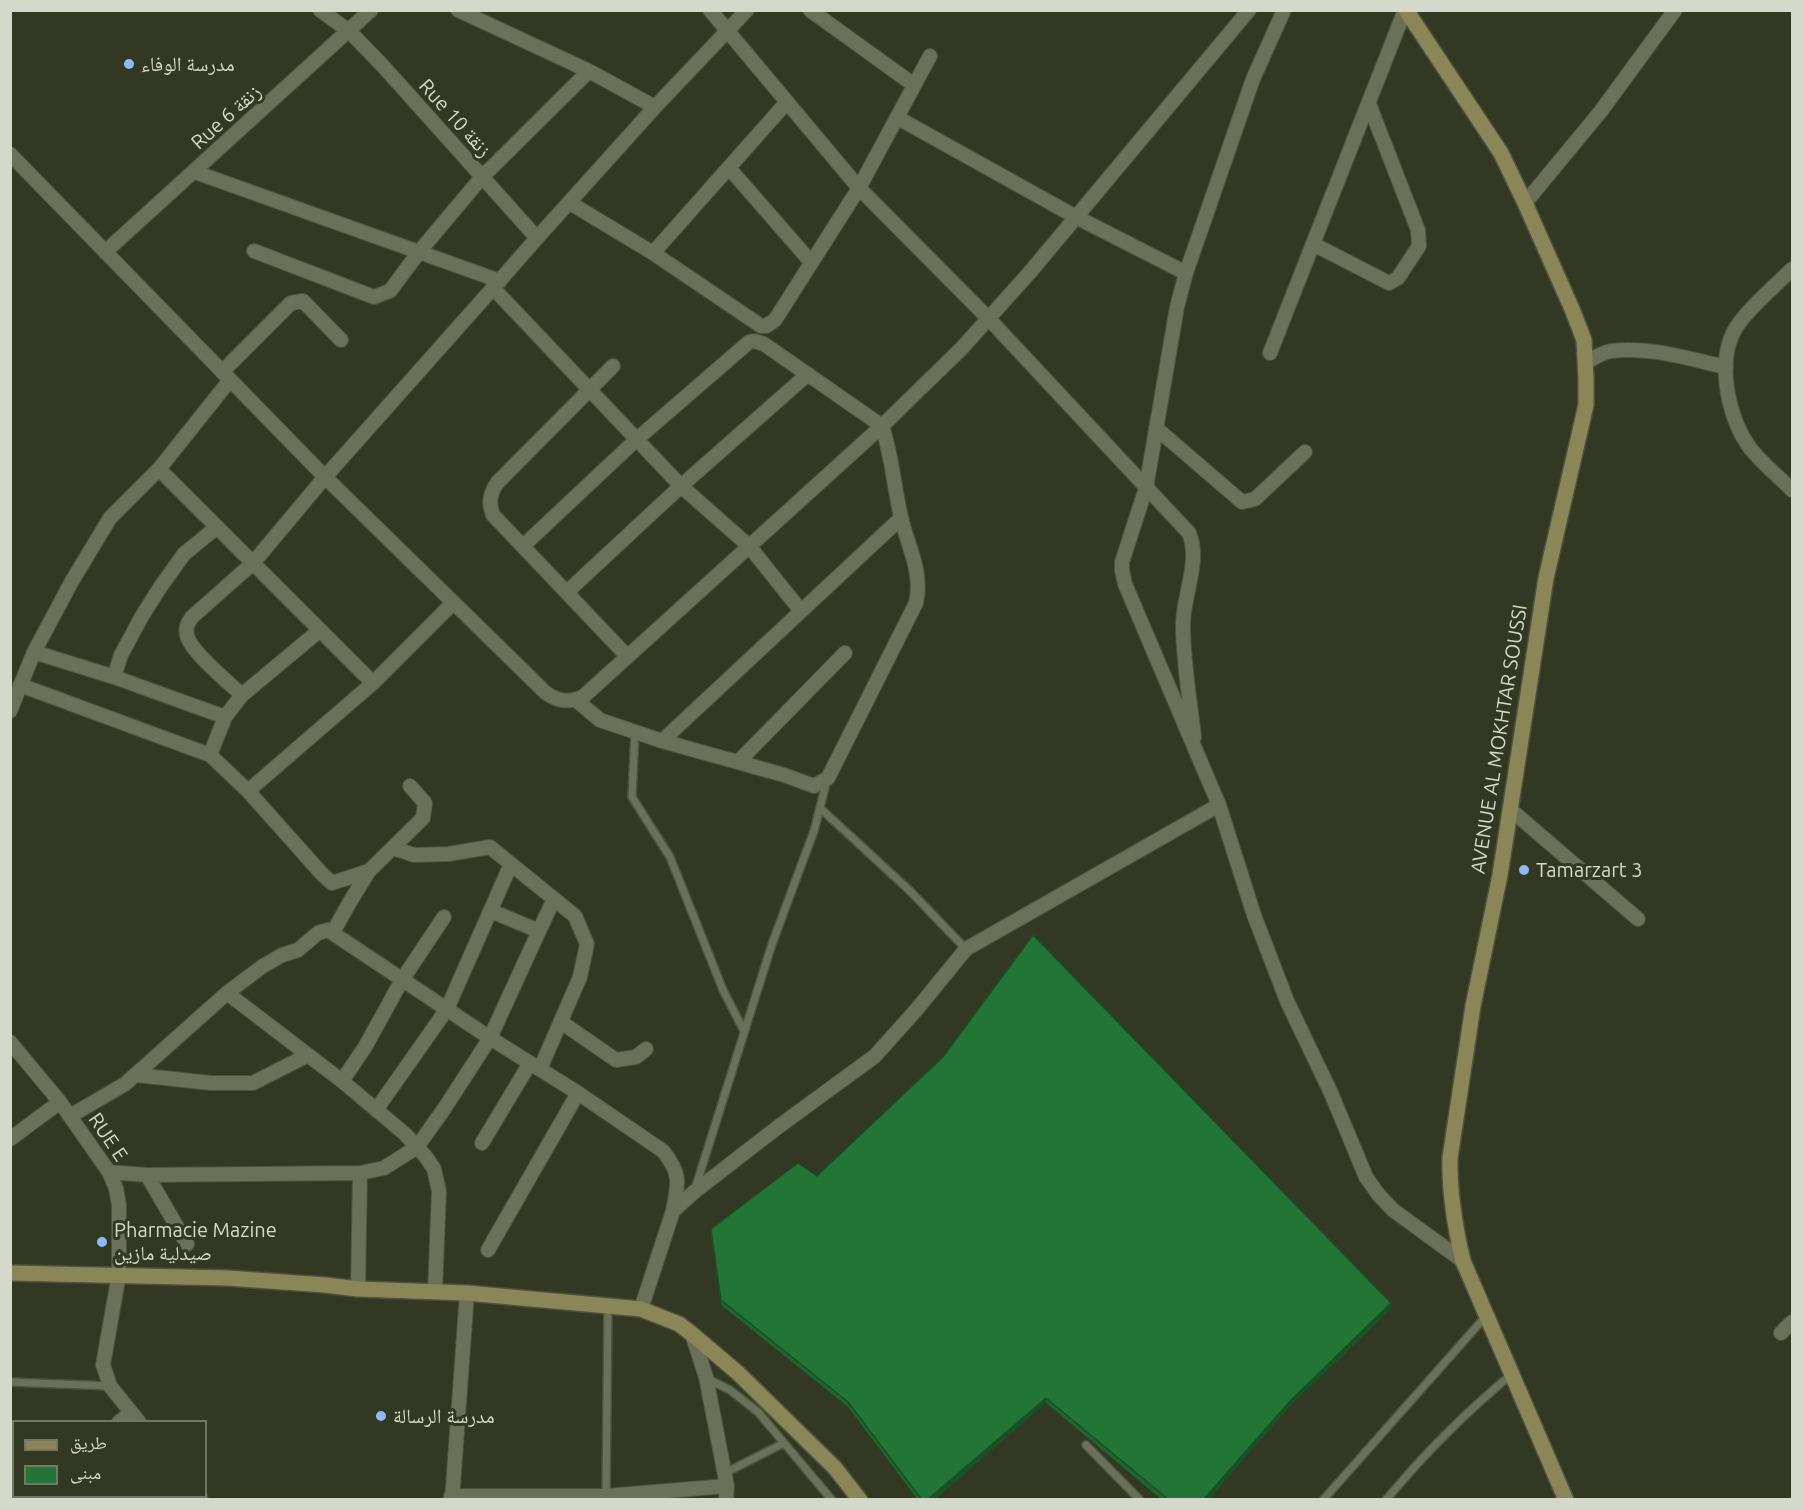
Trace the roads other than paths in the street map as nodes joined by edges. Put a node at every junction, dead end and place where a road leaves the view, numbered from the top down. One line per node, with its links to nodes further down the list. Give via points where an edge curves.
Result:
1 (320, 10): 11 (street, Rue 10 زنقة)
2 (371, 10): 11 (street, Rue 6 زنقة)
3 (458, 10): 14 (street)
4 (710, 10): 12 (street)
5 (747, 10): 12 (street)
6 (810, 10): 15 (street)
7 (1249, 10): 27 (street)
8 (1284, 10): 36 (street, via 1253,79)
9 (1406, 10): 17 (street); 26 (street, AVENUE AL MOKHTAR SOUSSI, via 1501,153)
10 (1675, 10): 26 (street, via 1608,102)
11 (349, 31): 22 (street, Rue 6 زنقة); 23 (street, Rue 10 زنقة)
12 (728, 32): 16 (street); 18 (street)
13 (930, 56): 15 (street)
14 (589, 71): 18 (street); 23 (street)
15 (914, 85): 19 (street)
16 (787, 102): 21 (street); 24 (street)
17 (1369, 104): 29 (street); 29 (street, via 1418,230 1419,246 1398,278 1389,283)
18 (655, 107): 25 (street)
19 (897, 117): 24 (street); 27 (street)
20 (10, 154): 31 (street)
21 (729, 168): 33 (street); 34 (street)
22 (195, 172): 31 (street, Rue 6 زنقة); 32 (street)
23 (482, 177): 28 (street, Rue 10 زنقة); 32 (street)
24 (859, 188): 34 (street); 38 (street)
25 (570, 203): 28 (street); 33 (street)
26 (1525, 203): 41 (street, AVENUE AL MOKHTAR SOUSSI, via 1584,340)
27 (1076, 217): 36 (street); 38 (street)
28 (537, 238): 37 (street)
29 (1313, 244): 40 (street)
30 (254, 250): 32 (street, via 374,297 390,291)
31 (105, 252): 45 (street)
32 (419, 252): 37 (street)
33 (653, 253): 34 (street, via 761,326 775,320)
34 (811, 262)
35 (1792, 269): 43 (street, via 1733,331)
36 (1186, 273): 48 (street)
37 (496, 285): 46 (street); 52 (street)
38 (989, 319): 47 (street); 54 (street)
39 (340, 340): 45 (street, via 303,301 291,303)
40 (1270, 353)
41 (1585, 363): 43 (street, via 1609,351 1648,351); 85 (street, AVENUE AL MOKHTAR SOUSSI, via 1586,405 1546,579)
42 (613, 366): 46 (street)
43 (1726, 368): 55 (street, via 1728,397 1743,436)
44 (808, 374): 47 (street); 49 (street, via 764,344 749,342); 53 (street)
45 (226, 376): 51 (street); 52 (street)
46 (590, 389): 49 (street); 58 (street, via 497,483 490,496 493,515)
47 (882, 426): 56 (street); 59 (street)
48 (1156, 428): 50 (street, via 1242,502 1255,499); 54 (street)
49 (637, 439): 53 (street); 58 (street)
50 (1305, 452)
51 (159, 469): 57 (street); 65 (street, via 110,518)
52 (325, 477): 60 (street); 62 (street)
53 (681, 486): 59 (street); 61 (street)
54 (1146, 488): 77 (street, via 1122,570); 77 (street, via 1189,533 1194,544 1183,626)
55 (1792, 490)
56 (901, 518): 63 (street); 80 (street, via 918,573 916,603)
57 (217, 527): 60 (street); 68 (street, via 184,554 161,585 121,656)
58 (523, 546): 61 (street)
59 (749, 546): 63 (street); 67 (street)
60 (254, 562): 64 (street); 71 (street, via 192,617 186,633 192,647)
61 (567, 591): 67 (street)
62 (453, 603): 69 (street); 72 (street, via 546,693 560,700)
63 (801, 611): 76 (street)
64 (320, 630): 69 (street); 71 (street)
65 (34, 652): 68 (street); 70 (street)
66 (845, 653): 79 (street)
67 (627, 656): 72 (street)
68 (114, 677): 74 (street)
69 (373, 683): 82 (street)
70 (16, 692): 73 (street); 78 (street)
71 (242, 695): 74 (street)
72 (576, 700): 75 (street, via 600,720)
73 (10, 711)
74 (225, 717): 78 (street)
75 (635, 732): 76 (street); 100 (lane, via 632,798 670,857 723,990)
76 (662, 741): 79 (street)
77 (1196, 754): 83 (street)
78 (210, 755): 82 (street)
79 (738, 762): 80 (street, via 814,786)
80 (828, 778): 84 (lane)
81 (410, 786): 86 (street, via 425,803 423,818)
82 (248, 791): 88 (street, via 332,883)
83 (1219, 805): 95 (street); 122 (street, via 1287,1001 1366,1177 1393,1210)
84 (820, 808): 95 (lane); 100 (lane)
85 (1511, 810): 92 (street); 122 (street, AVENUE AL MOKHTAR SOUSSI, via 1473,1006 1450,1158 1454,1223)
86 (393, 848): 87 (street, via 414,855 449,855 490,847); 88 (street)
87 (511, 864): 89 (street); 90 (street)
88 (369, 871): 94 (street)
89 (554, 899): 93 (street); 99 (street, via 575,916 587,944 580,978)
90 (491, 911): 93 (street); 98 (street)
91 (444, 917): 96 (street)
92 (1638, 919)
93 (539, 931): 101 (street)
94 (333, 932): 96 (street); 97 (street, via 318,933 298,950 268,963)
95 (966, 949): 118 (street, via 875,1056)
96 (402, 980): 98 (street); 107 (street)
97 (227, 993): 104 (street); 106 (street)
98 (447, 1009): 101 (street); 110 (street)
99 (561, 1022): 103 (street, via 616,1060 636,1057); 105 (street)
100 (744, 1031): 118 (lane)
101 (490, 1038): 105 (street); 114 (street)
102 (10, 1042): 109 (street, RUE E)
103 (646, 1049)
104 (308, 1055): 106 (street, via 253,1083); 107 (street)
105 (535, 1066): 108 (street); 113 (street)
106 (136, 1075): 111 (street)
107 (342, 1081): 110 (street)
108 (578, 1093): 119 (street, via 663,1151 679,1180); 121 (street)
109 (60, 1102): 111 (street, RUE E); 112 (street)
110 (376, 1110): 114 (street)
111 (70, 1116): 115 (street, RUE E)
112 (10, 1139)
113 (482, 1143)
114 (417, 1147): 116 (street, via 384,1168); 126 (street, via 438,1180)
115 (109, 1172): 117 (street); 124 (street, RUE E, via 119,1205)
116 (360, 1173): 117 (street); 125 (street)
117 (147, 1175): 120 (street)
118 (694, 1192): 119 (street)
119 (673, 1211): 129 (street)
120 (187, 1244)
121 (488, 1250)
122 (1463, 1261): 130 (street, AVENUE AL MOKHTAR SOUSSI)
123 (10, 1273): 124 (street)
124 (119, 1274): 125 (street); 137 (street, RUE E, via 103,1365)
125 (358, 1289): 126 (street)
126 (435, 1291): 127 (street)
127 (467, 1293): 128 (street); 142 (street)
128 (608, 1306): 129 (street); 143 (lane)
129 (642, 1309): 133 (street, via 679,1324)
130 (1486, 1316): 134 (street, AVENUE AL MOKHTAR SOUSSI); 147 (lane)
131 (1792, 1322): 132 (street)
132 (1781, 1333)
133 (692, 1334): 135 (street); 144 (street, via 806,1438 835,1468)
134 (1512, 1374): 148 (lane, via 1475,1404); 149 (street, AVENUE AL MOKHTAR SOUSSI)
135 (706, 1377): 139 (lane, via 758,1412); 141 (street)
136 (10, 1382): 137 (lane)
137 (110, 1386): 138 (street)
138 (135, 1417)
139 (784, 1443): 141 (lane); 145 (lane)
140 (1086, 1445): 146 (lane)
141 (726, 1486): 143 (street)
142 (452, 1498): 143 (street)
143 (606, 1498)
144 (856, 1498)
145 (832, 1500)
146 (1140, 1500)
147 (1323, 1500)
148 (1386, 1500)
149 (1566, 1500)

